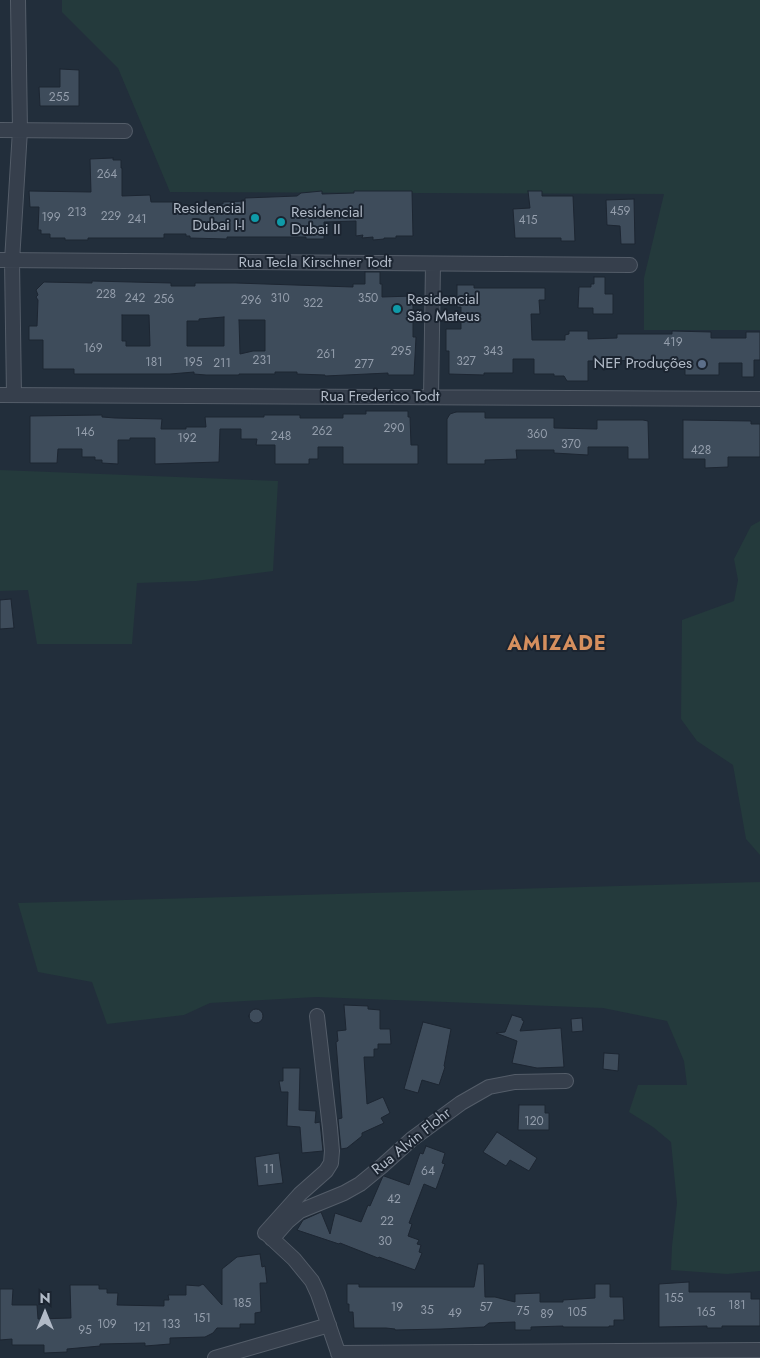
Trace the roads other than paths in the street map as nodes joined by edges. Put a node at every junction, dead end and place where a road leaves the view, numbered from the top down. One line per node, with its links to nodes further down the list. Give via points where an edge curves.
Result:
1 (18, 0): 3 (street)
2 (0, 130): 3 (street)
3 (20, 130): 4 (street); 5 (street)
4 (125, 131)
5 (6, 260): 6 (street, Rua Tecla Kirschner Todt); 9 (street)
6 (434, 264): 7 (street, Rua Tecla Kirschner Todt); 10 (street)
7 (630, 265)
8 (0, 395): 9 (street, Rua Frederico Todt)
9 (14, 395): 10 (street, Rua Frederico Todt)
10 (431, 397): 11 (street, Rua Frederico Todt)
11 (760, 399)
12 (317, 1016): 14 (street, via 331,1162)
13 (566, 1081): 14 (street, Rua Alvin Flohr, via 515,1082 489,1088 461,1103 412,1139 360,1184 300,1211)
14 (267, 1234): 15 (street, via 312,1281)
15 (329, 1325): 17 (street); 18 (street)
16 (760, 1350): 17 (street)
17 (340, 1355)
18 (215, 1358)

